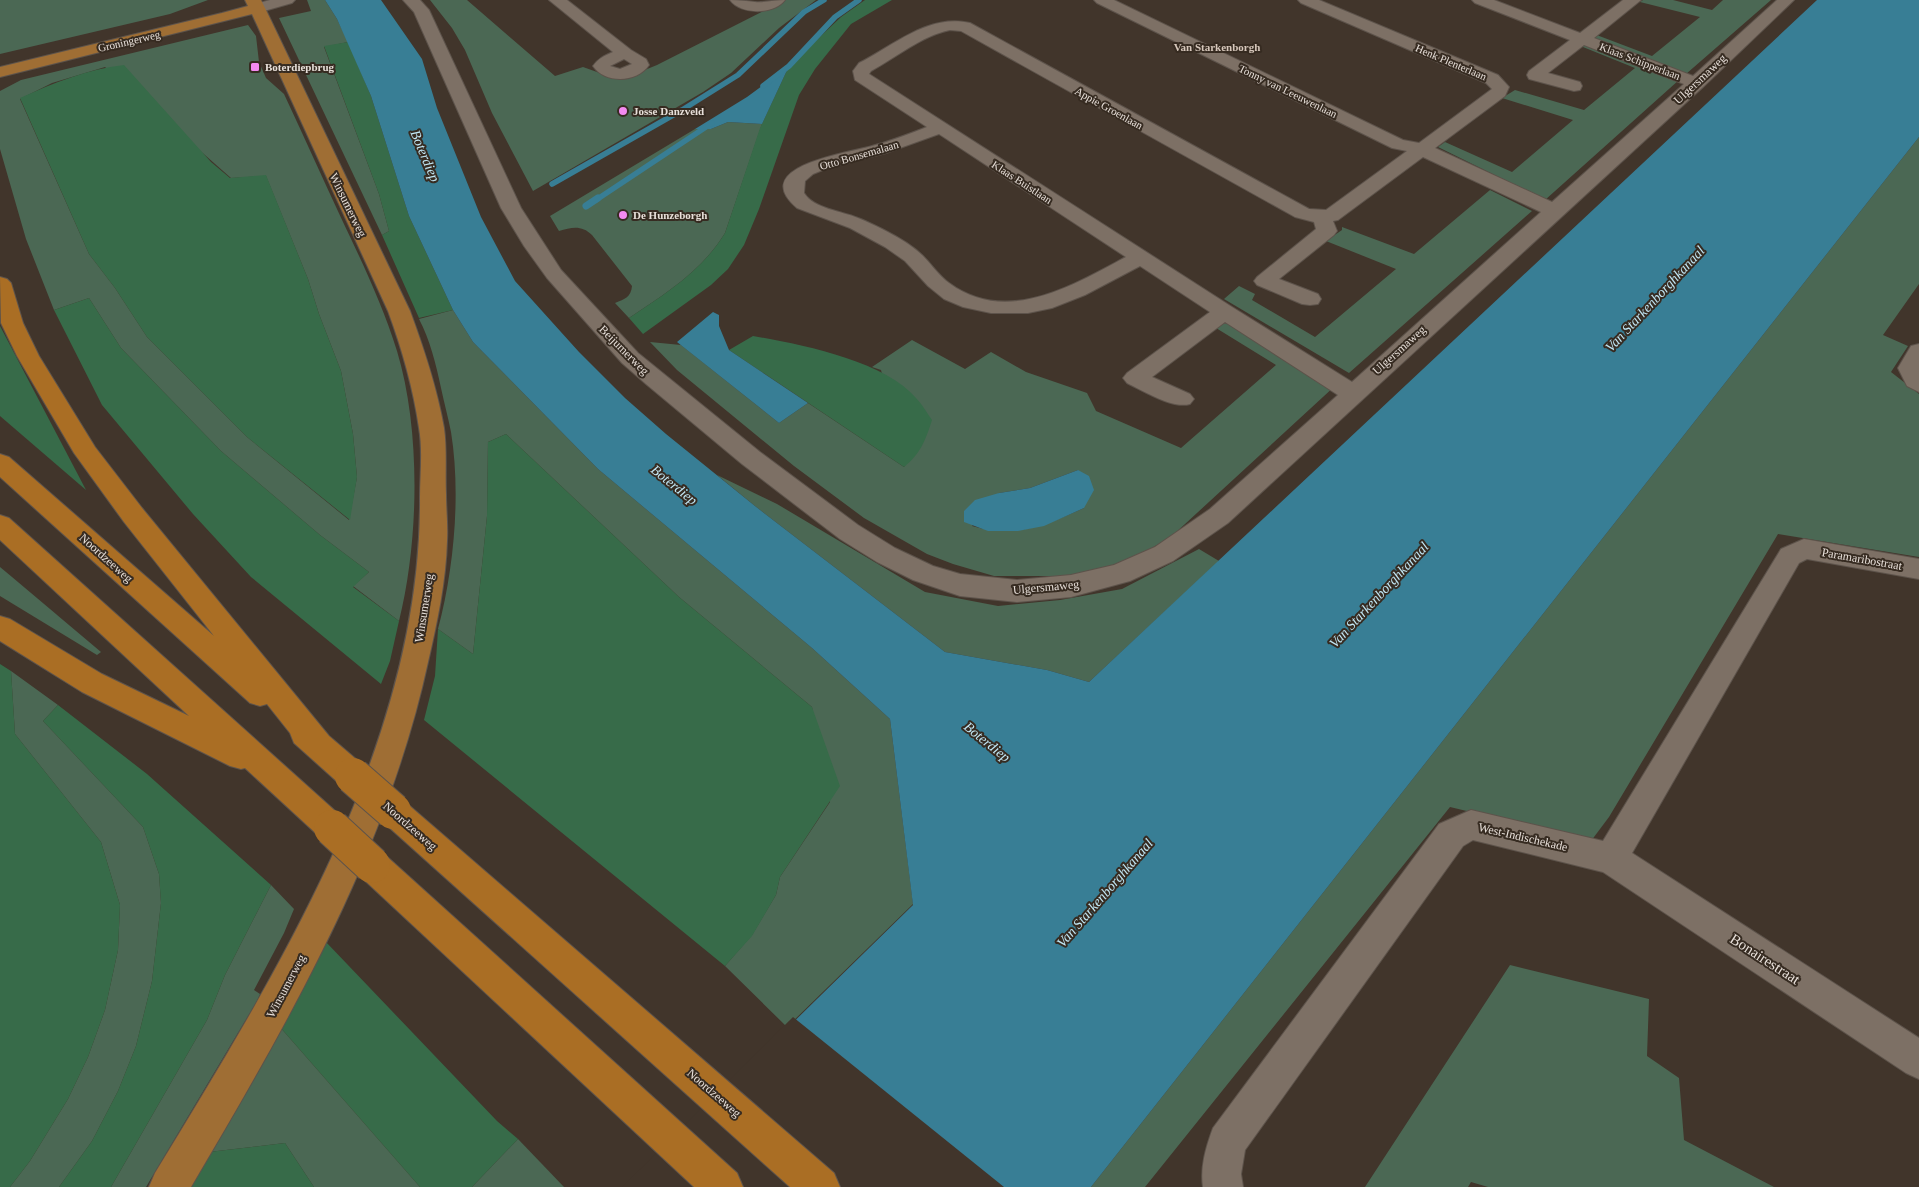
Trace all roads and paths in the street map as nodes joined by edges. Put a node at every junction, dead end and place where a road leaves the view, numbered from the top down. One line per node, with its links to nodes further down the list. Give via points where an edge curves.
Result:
1 (411, 0): 33 (street, Beijumerweg, via 421,10 430,28 511,208 534,246 554,274 630,358 751,458 849,532 923,574)
2 (557, 0): 15 (street)
3 (738, 0): 4 (street, via 753,7)
4 (777, 0)
5 (1102, 0): 21 (street, Tonny van Leeuwenlaan, via 1398,144)
6 (1128, 0): 21 (street, Tonny van Leeuwenlaan, via 1411,135)
7 (1306, 0): 21 (street, Henk Plenterlaan, via 1498,83 1501,87 1499,92)
8 (1480, 0): 12 (street, Klaas Schipperlaan)
9 (1633, 0): 13 (street)
10 (1786, 0): 18 (street, Ulgersmaweg)
11 (266, 3): 16 (main road, Groningerweg); 17 (main road, Groningerweg, via 220,19); 40 (main road, Winsumerweg, via 286,68 310,126 399,311 416,357 432,430 434,542 423,623 405,701 361,828 310,941 256,1042)
12 (1503, 3): 13 (street, Klaas Schipperlaan)
13 (1583, 39): 18 (street, Klaas Schipperlaan); 19 (street, Klaas Schipperlaan, via 1535,75)
14 (898, 49): 20 (street, Klaas Buistlaan, via 865,67 861,76); 23 (street, Appie Groenlaan, via 941,26 964,26 1302,213)
15 (625, 54)
16 (0, 65)
17 (0, 72)
18 (1697, 83): 22 (street, Ulgersmaweg)
19 (1574, 86)
20 (939, 128): 24 (street, Klaas Buistlaan); 24 (street, Otto Bonsemalaan, via 873,152 810,169 799,176 794,185 795,193 810,208 843,218 894,244 950,294 989,306 1030,308 1051,303)
21 (1422, 149): 22 (street, Tonny van Leeuwenlaan); 23 (street, via 1337,213)
22 (1554, 211): 28 (street, Ulgersmaweg)
23 (1322, 217): 26 (street, via 1327,230 1264,281)
24 (1140, 258): 27 (street, Klaas Buistlaan)
25 (0, 283): 35 (highway, via 12,323 28,356 86,453)
26 (1310, 299)
27 (1224, 312): 28 (street, Klaas Buistlaan); 29 (street, via 1135,378)
28 (1352, 393): 33 (street, Ulgersmaweg, via 1219,516 1164,554 1120,574 1071,586 1017,591)
29 (1182, 399)
30 (0, 463): 35 (highway, Noordzeeweg)
31 (0, 524): 36 (highway)
32 (1919, 569): 37 (street, Paramaribostraat, via 1804,549 1790,556)
33 (960, 585)
34 (0, 627): 36 (highway, via 92,682)
35 (318, 745): 42 (highway, Noordzeeweg, bridge)
36 (269, 770): 41 (highway, bridge)
37 (1611, 858): 38 (street, Bonairestraat); 39 (street, West-Indischekade, via 1471,825 1451,835 1228,1142)
38 (1919, 1060)
39 (1222, 1180)
40 (169, 1187)
41 (723, 1187)
42 (820, 1187)

